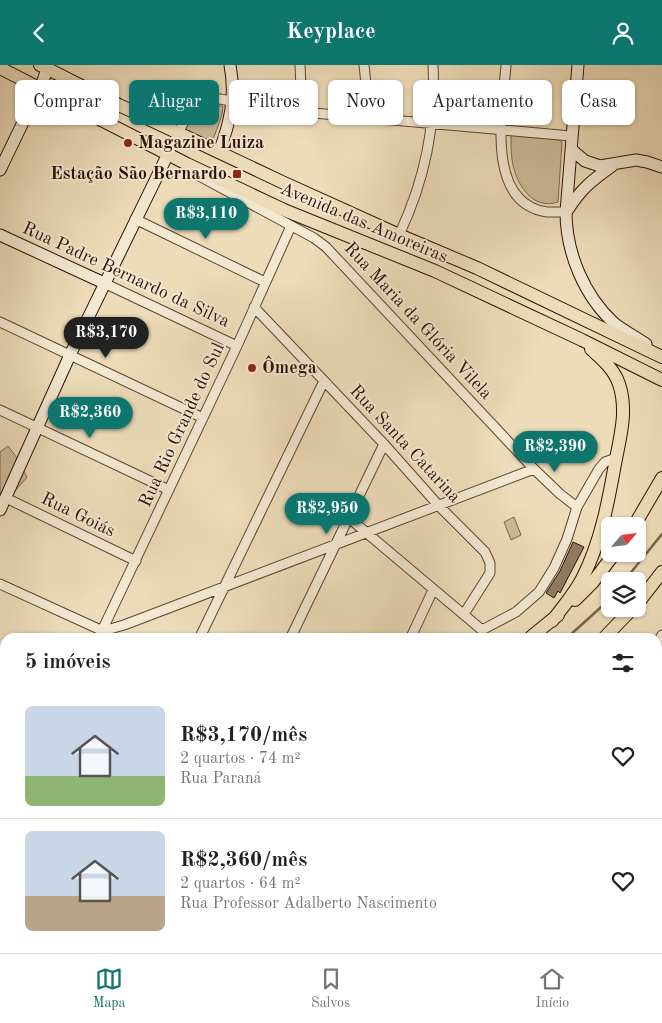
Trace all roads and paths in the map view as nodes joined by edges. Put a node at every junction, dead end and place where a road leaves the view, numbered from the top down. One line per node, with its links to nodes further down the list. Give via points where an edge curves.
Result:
1 (230, 65): 11 (street)
2 (300, 65): 12 (street)
3 (364, 65): 13 (street)
4 (433, 65): 14 (street)
5 (506, 65): 21 (street)
6 (578, 65): 23 (street)
7 (45, 66): 10 (street); 22 (main road, Avenida das Amoreiras)
8 (0, 68): 9 (main road, Avenida das Amoreiras)
9 (23, 80)
10 (41, 80)
11 (233, 80)
12 (301, 80)
13 (364, 80)
14 (434, 80)
15 (229, 100): 22 (street, via 221,99 198,105 188,113)
16 (229, 121): 25 (street)
17 (21, 125): 30 (street)
18 (111, 125): 26 (main road, Avenida das Amoreiras)
19 (432, 125): 35 (street, via 421,183)
20 (442, 125): 21 (street)
21 (501, 131): 23 (street); 31 (street, via 502,159 512,189 534,207 546,212)
22 (178, 133): 25 (main road, Avenida das Amoreiras); 26 (street)
23 (572, 136): 24 (street)
24 (572, 150): 28 (street, via 591,164); 31 (street)
25 (219, 152): 35 (main road, Avenida das Amoreiras)
26 (168, 154): 27 (main road, Avenida das Amoreiras); 32 (street)
27 (187, 163): 33 (street, Rua Maria da Glória Vilela, via 198,175); 40 (main road, Avenida das Amoreiras, via 284,210 436,271)
28 (614, 164): 29 (street, via 641,160); 31 (street, via 588,183)
29 (662, 167)
30 (0, 170)
31 (566, 212): 43 (street, via 573,257 594,301 616,324)
32 (136, 219): 36 (street); 37 (street)
33 (291, 226): 36 (street, Rua Rio Grande do Sul); 51 (street, Rua Maria da Glória Vilela, via 326,247)
34 (0, 235): 37 (street, Rua Padre Bernardo da Silva)
35 (399, 235): 43 (main road, Avenida das Amoreiras, via 477,268)
36 (265, 282): 38 (street, Rua Rio Grande do Sul)
37 (104, 283): 41 (street, Rua Padre Bernardo da Silva); 42 (street)
38 (254, 307): 41 (street, Rua Rio Grande do Sul); 45 (street, Rua Santa Catarina)
39 (0, 322): 42 (street)
40 (582, 340): 44 (main road, Avenida das Amoreiras); 50 (main road, via 604,361 619,383 623,411)
41 (237, 346): 47 (street, Rua Rio Grande do Sul)
42 (70, 355): 47 (street); 48 (street)
43 (662, 356)
44 (662, 380)
45 (324, 381): 49 (street, Rua Santa Catarina); 66 (street)
46 (0, 410): 48 (street)
47 (202, 418): 53 (street, Rua Rio Grande do Sul)
48 (37, 427): 53 (street); 54 (street)
49 (384, 444): 55 (street, Rua Santa Catarina); 59 (street)
50 (616, 458): 56 (street, via 605,462 599,469); 71 (main road, via 606,515 597,544 579,583)
51 (534, 469): 55 (street); 56 (street, Rua Maria da Glória Vilela)
52 (662, 478): 58 (main road)
53 (169, 490): 62 (street, Rua Rio Grande do Sul)
54 (6, 498): 57 (street); 62 (street, Rua Goiás)
55 (439, 506): 60 (street); 69 (street, Rua Santa Catarina, via 485,553 490,563 490,573)
56 (577, 507): 78 (street, via 567,539 539,592)
57 (0, 510)
58 (639, 517)
59 (349, 518): 60 (street); 61 (street)
60 (366, 533): 61 (street); 67 (street)
61 (336, 545): 66 (street); 76 (street)
62 (136, 561): 73 (street, Rua Rio Grande do Sul)
63 (607, 563): 71 (main road, via 593,582)
64 (662, 572): 68 (main road)
65 (0, 584): 72 (street)
66 (225, 587): 74 (street); 75 (street)
67 (433, 590): 69 (street); 77 (street)
68 (646, 593)
69 (464, 614): 78 (street)
70 (624, 617): 80 (main road)
71 (552, 621): 79 (main road)
72 (99, 633)
73 (101, 633)
74 (104, 633)
75 (202, 633)
76 (293, 633)
77 (413, 633)
78 (484, 633)
79 (536, 633)
80 (609, 633)

